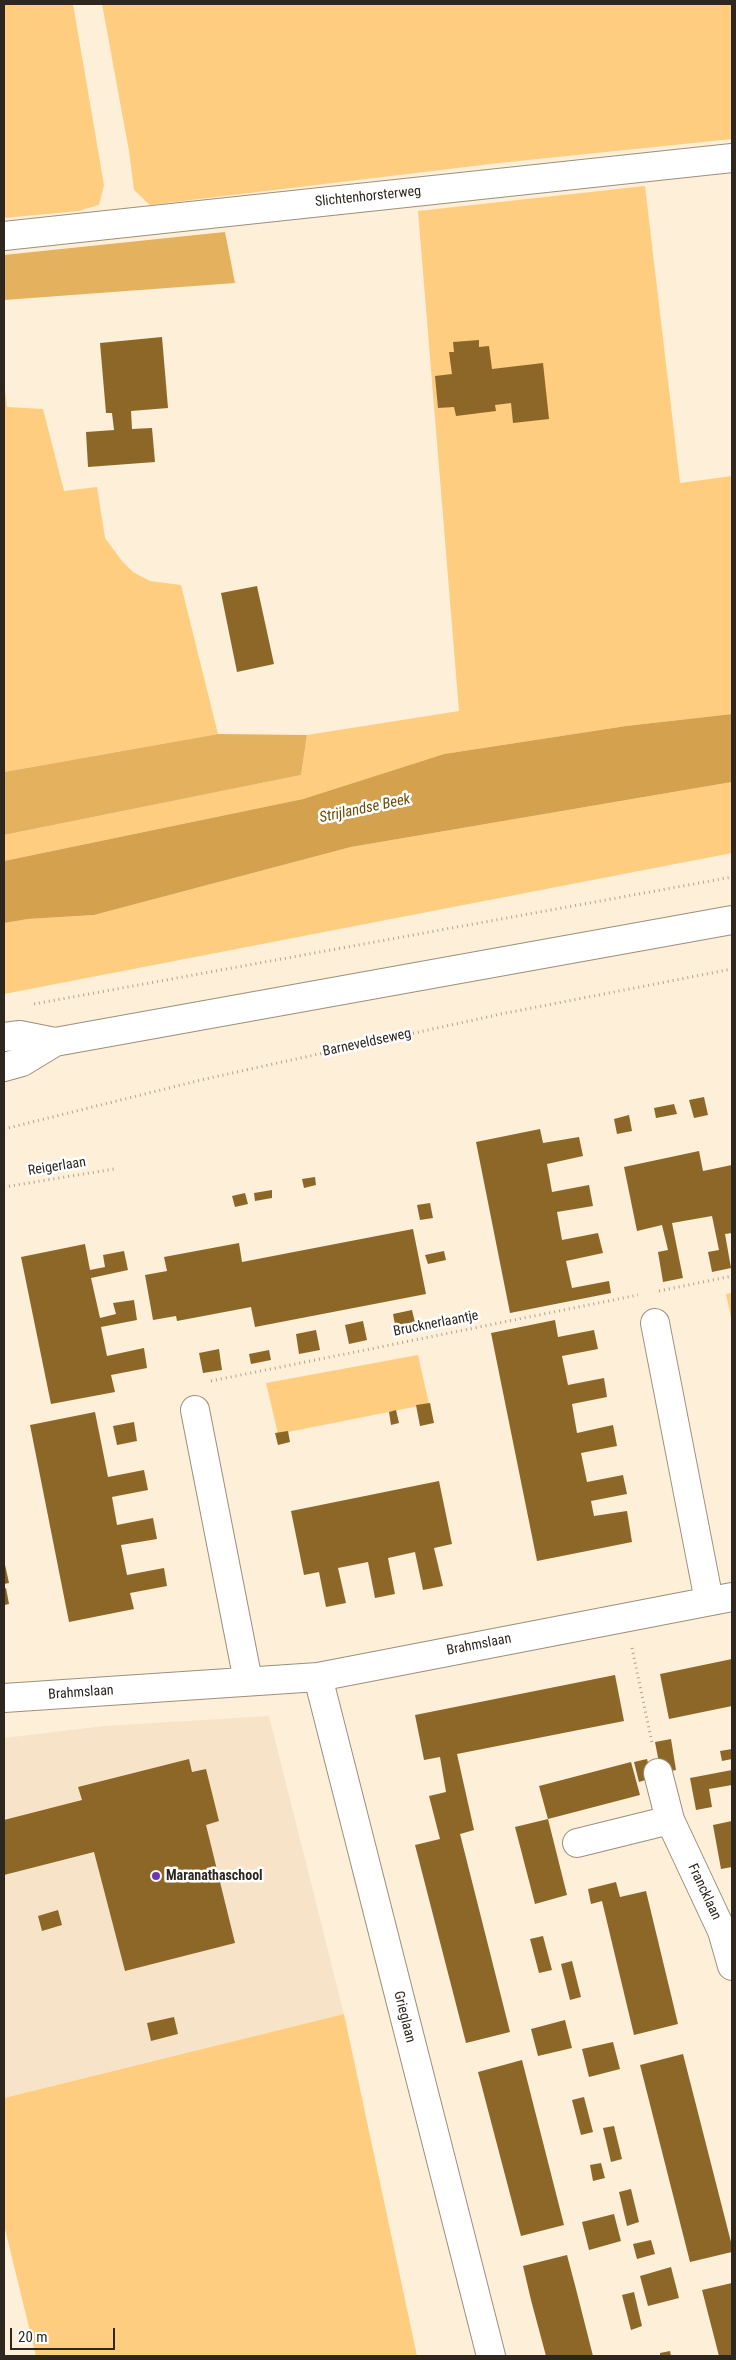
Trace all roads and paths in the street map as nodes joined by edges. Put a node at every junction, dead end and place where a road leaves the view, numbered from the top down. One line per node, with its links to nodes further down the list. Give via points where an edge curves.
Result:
1 (732, 158): 2 (street, Slichtenhorsterweg)
2 (4, 236)
3 (732, 877): 6 (path)
4 (732, 920): 8 (street)
5 (732, 968): 10 (path, Barneveldseweg, via 501,1014 205,1079)
6 (33, 1004)
7 (4, 1037): 8 (street, via 20,1035)
8 (55, 1042): 9 (street, via 22,1062)
9 (4, 1067)
10 (4, 1129)
11 (114, 1169): 12 (path, Reigerlaan)
12 (4, 1187)
13 (732, 1276): 14 (path)
14 (649, 1293)
15 (640, 1294): 17 (path, Brucknerlaantje)
16 (655, 1323): 19 (street, Brahmslaan)
17 (203, 1382)
18 (195, 1410): 22 (street)
19 (720, 1599): 20 (street, Brahmslaan)
20 (625, 1616): 21 (street, Brahmslaan); 24 (path)
21 (318, 1677): 22 (street, Brahmslaan); 29 (street, Grieglaan)
22 (248, 1681): 23 (street, Brahmslaan)
23 (4, 1698)
24 (658, 1773): 25 (street, Francklaan)
25 (670, 1820): 26 (street); 27 (street, Francklaan)
26 (577, 1843)
27 (727, 1930): 28 (street, Francklaan)
28 (732, 1966)
29 (491, 2356)

